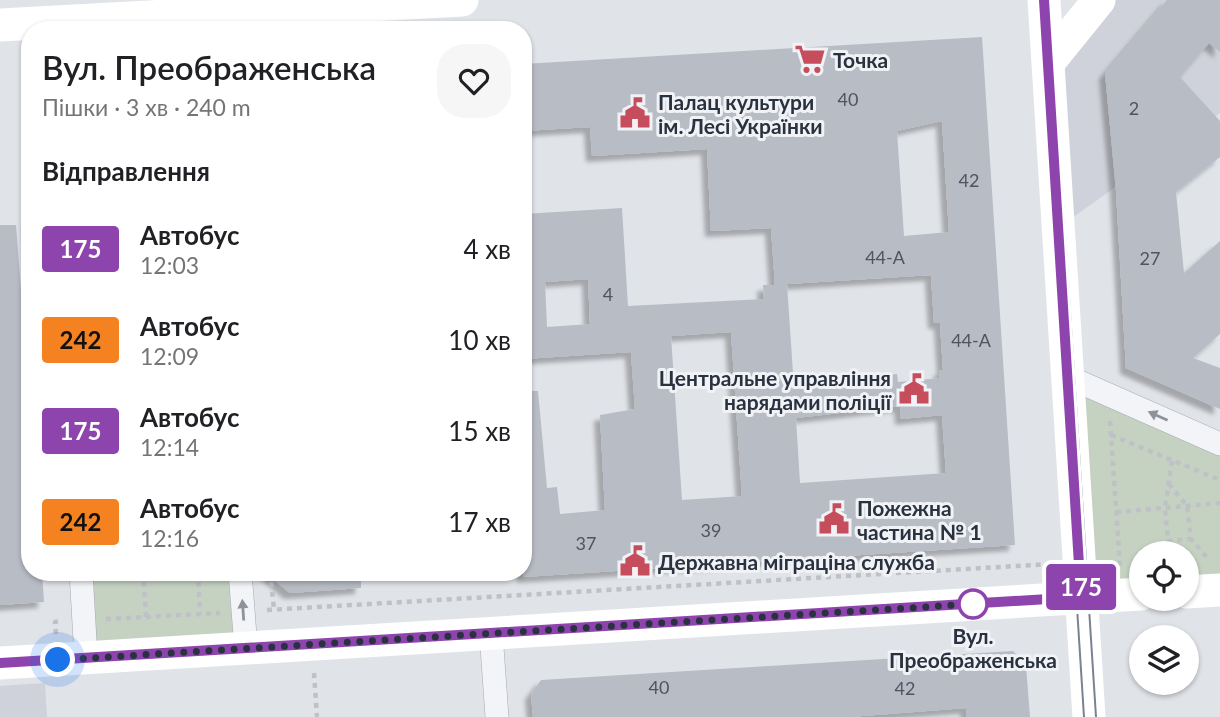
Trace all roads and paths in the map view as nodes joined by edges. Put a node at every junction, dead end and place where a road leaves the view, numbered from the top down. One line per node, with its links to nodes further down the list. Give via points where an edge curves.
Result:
1 (461, 0): 4 (main road)
2 (1044, 0): 9 (main road)
3 (1099, 0): 9 (main road)
4 (202, 15): 5 (main road)
5 (42, 18): 6 (main road)
6 (24, 21)
7 (21, 22): 8 (main road)
8 (0, 25)
9 (1048, 63): 10 (main road)
10 (1066, 376): 11 (street); 32 (main road)
11 (1108, 394): 12 (path); 13 (street, one-way to 11)
12 (1111, 435): 14 (path); 20 (path)
13 (1220, 444)
14 (1172, 461): 15 (path); 16 (path)
15 (1220, 480)
16 (1169, 484): 18 (path); 19 (path)
17 (1220, 503): 18 (path)
18 (1187, 506): 19 (path); 21 (path)
19 (1165, 508): 20 (path); 21 (path, via 1168,541)
20 (1116, 512): 29 (path)
21 (1191, 539): 23 (path)
22 (1052, 564): 33 (path)
23 (1214, 575): 30 (main road)
24 (82, 581): 40 (street)
25 (144, 581): 36 (path)
26 (198, 581): 35 (path)
27 (241, 581): 34 (street, one-way to 27)
28 (272, 581): 33 (path)
29 (1129, 584)
30 (1199, 584)
31 (1129, 595): 32 (main road)
32 (1081, 597): 38 (main road); 43 (main road)
33 (274, 609): 34 (path)
34 (243, 612): 35 (path); 39 (street)
35 (200, 614): 36 (path)
36 (146, 617): 37 (path)
37 (94, 620)
38 (491, 633): 39 (main road); 42 (street)
39 (246, 648): 40 (main road)
40 (86, 658): 41 (main road)
41 (0, 663)
42 (497, 717)
43 (1089, 717)

